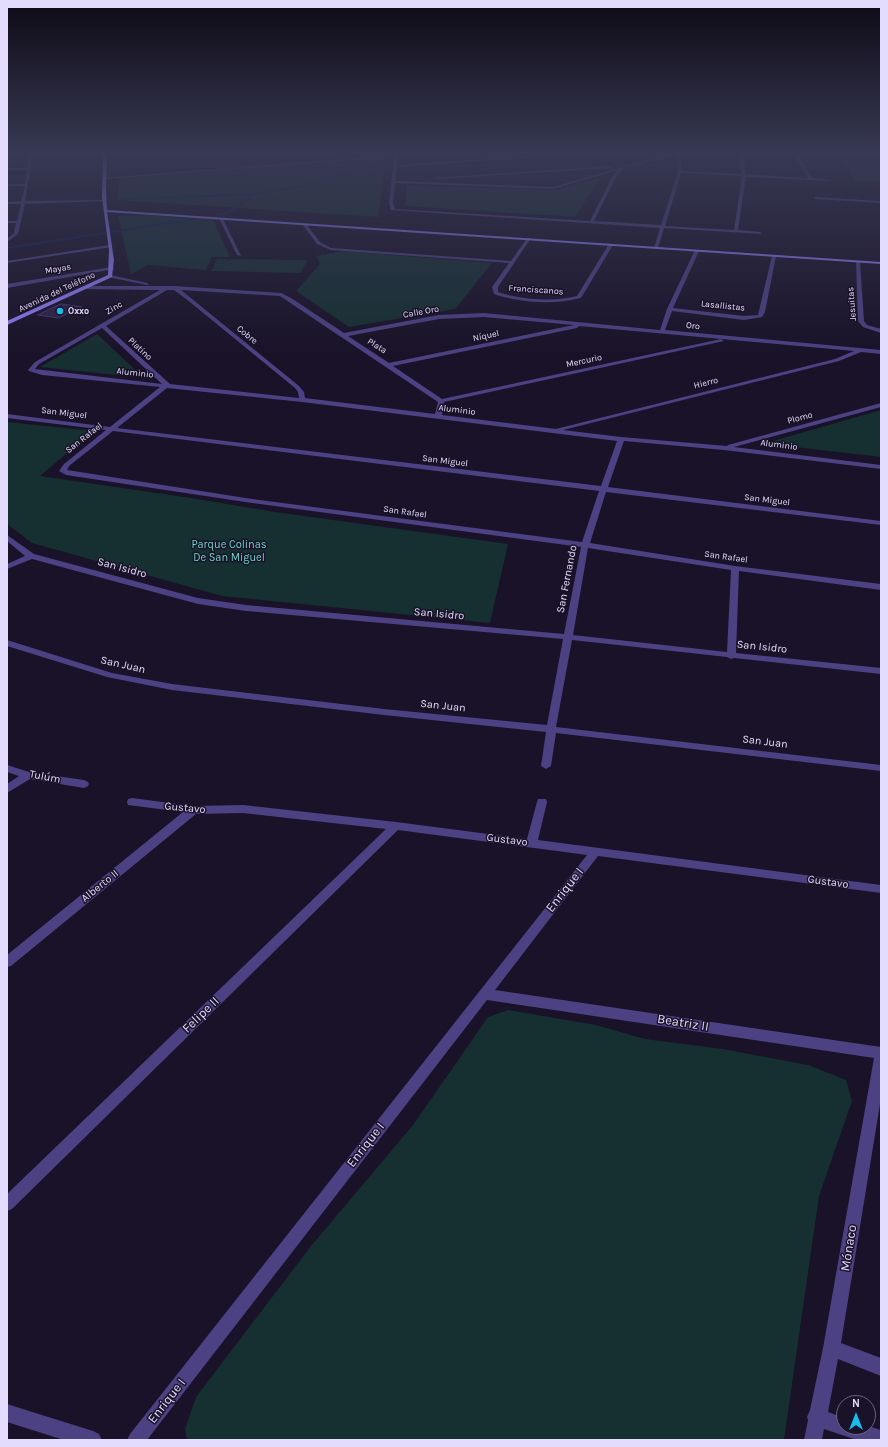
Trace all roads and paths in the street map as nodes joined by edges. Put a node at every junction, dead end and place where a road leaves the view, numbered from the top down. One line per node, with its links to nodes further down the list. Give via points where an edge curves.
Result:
1 (106, 221): 17 (street, Avenida del Teléfono)
2 (222, 221): 20 (street)
3 (242, 221): 10 (street)
4 (567, 221): 9 (street)
5 (665, 221): 11 (street)
6 (738, 221): 12 (street)
7 (7, 222): 8 (street)
8 (18, 222): 15 (street, via 16,234)
9 (592, 222): 11 (street)
10 (304, 225): 14 (street); 23 (street, via 319,243 331,249)
11 (663, 226): 12 (street); 18 (street)
12 (736, 232): 13 (street)
13 (760, 233)
14 (529, 240): 16 (street); 23 (street, Franciscanos)
15 (7, 241)
16 (611, 245): 18 (street); 23 (street, Franciscanos, via 582,294 572,299 554,300 496,293 495,287)
17 (110, 246): 22 (street); 26 (street, Avenida del Teléfono)
18 (656, 248): 19 (street)
19 (697, 251): 21 (street); 32 (street)
20 (239, 255)
21 (774, 256): 24 (street); 32 (street, Lasallistas, via 760,316 744,318)
22 (7, 262)
23 (512, 262)
24 (858, 262): 25 (street); 38 (street, Jesuitas, via 860,321 865,326)
25 (881, 263)
26 (112, 268): 27 (street, Avenida del Teléfono); 28 (street, Mayas)
27 (110, 276): 29 (street, Avenida del Teléfono); 30 (street)
28 (7, 286)
29 (84, 288): 30 (street); 34 (street, Avenida del Teléfono)
30 (166, 288): 31 (street); 36 (street, Zinc)
31 (174, 288): 39 (street, Plata, via 282,295); 46 (street, Cobre, via 297,387)
32 (670, 309): 37 (street)
33 (503, 316): 35 (street, Oro); 39 (street, Calle Oro, via 447,316)
34 (7, 323)
35 (586, 324): 37 (street, Oro); 43 (street, Níquel)
36 (102, 325): 44 (street, Zinc, via 37,363); 45 (street, Platino)
37 (662, 331): 40 (street, Oro)
38 (881, 331)
39 (343, 335): 43 (street, Plata)
40 (730, 338): 41 (street, Oro); 47 (street, Mercurio)
41 (862, 350): 42 (street, Oro); 52 (street, Hierro, via 837,360)
42 (881, 352)
43 (390, 365): 47 (street, Plata)
44 (31, 370): 45 (street, Aluminio)
45 (167, 385): 46 (street, Aluminio); 51 (street, San Rafael)
46 (302, 400): 50 (street, Aluminio)
47 (440, 401): 50 (street)
48 (881, 405): 54 (street, Plomo)
49 (7, 416): 51 (street, San Miguel)
50 (438, 417): 52 (street, Aluminio)
51 (112, 428): 56 (street, San Miguel); 59 (street, San Rafael, via 62,471 252,502)
52 (554, 431): 53 (street, Aluminio)
53 (622, 439): 54 (street, Aluminio); 56 (street, San Fernando)
54 (724, 448): 55 (street, Aluminio)
55 (881, 467)
56 (603, 490): 57 (street, San Miguel); 59 (street, San Fernando)
57 (881, 523)
58 (7, 537): 60 (street, San Isidro)
59 (585, 545): 62 (street, San Rafael); 64 (street, San Fernando)
60 (31, 556): 61 (street); 64 (street, San Isidro, via 198,601 338,618)
61 (7, 567)
62 (735, 568): 63 (street, San Rafael); 66 (street)
63 (881, 587)
64 (567, 637): 66 (street, San Isidro); 68 (street, San Fernando)
65 (7, 643): 68 (street, San Juan, via 110,675 172,687 384,712)
66 (731, 656): 67 (street, San Isidro)
67 (881, 671)
68 (551, 728): 69 (street, San Fernando); 71 (street, San Juan)
69 (546, 766)
70 (7, 768): 72 (street, Tulúm)
71 (881, 768)
72 (28, 775): 73 (street, Tulúm); 74 (street)
73 (84, 784)
74 (7, 789)
75 (132, 802): 77 (street, Gustavo)
76 (542, 802): 79 (street)
77 (193, 810): 78 (street, Gustavo, via 243,809); 82 (street, Alberto II)
78 (396, 826): 79 (street, Gustavo); 85 (street, Felipe II)
79 (532, 843): 80 (street, Gustavo)
80 (596, 851): 81 (street, Gustavo); 83 (street, Enrique I)
81 (881, 889)
82 (7, 962)
83 (484, 994): 84 (street, Beatriz II); 94 (street, Enrique I)
84 (881, 1054): 86 (street, Mónaco)
85 (7, 1204)
86 (832, 1348): 87 (street); 89 (street, Mónaco)
87 (881, 1367)
88 (7, 1413): 93 (street)
89 (816, 1417): 90 (street); 95 (street, Mónaco)
90 (836, 1424)
91 (869, 1435): 92 (street)
92 (881, 1439)
93 (93, 1440)
94 (136, 1440)
95 (813, 1440)

